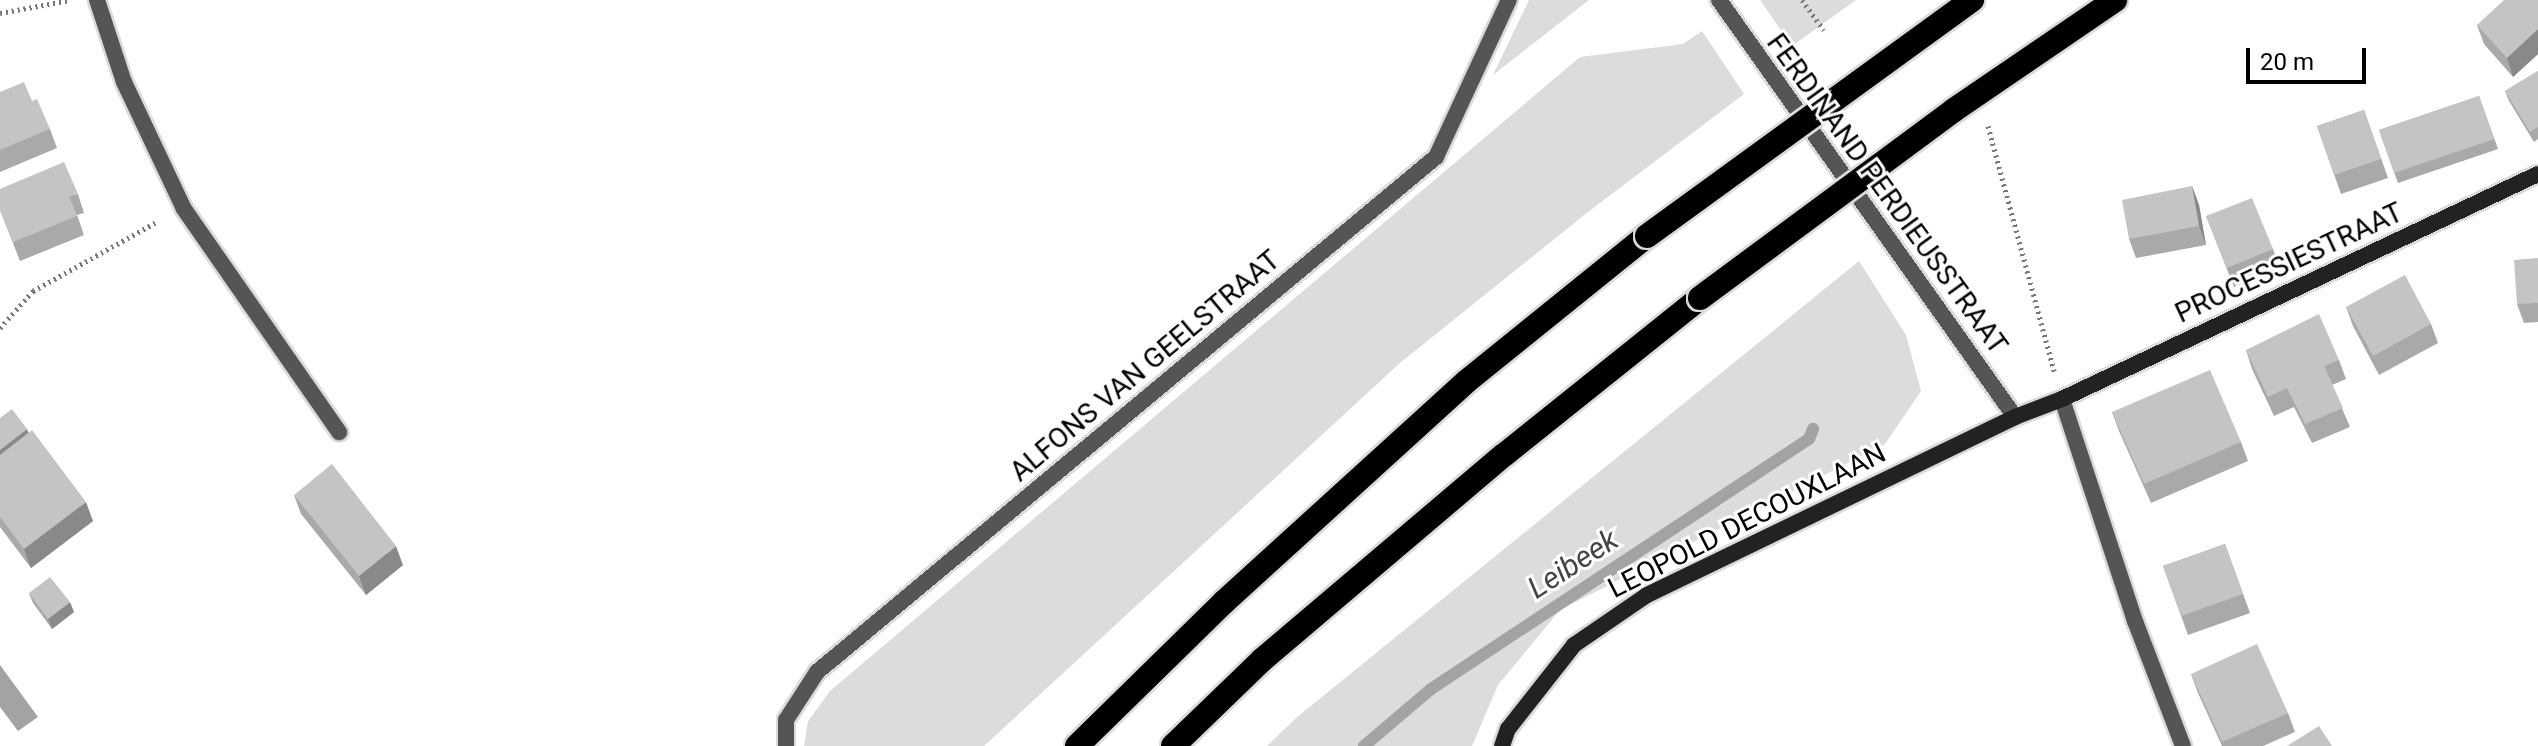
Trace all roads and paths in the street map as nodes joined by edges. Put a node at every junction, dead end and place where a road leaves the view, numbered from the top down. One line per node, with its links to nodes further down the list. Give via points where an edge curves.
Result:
1 (71, 0): 8 (path)
2 (97, 0): 12 (street, via 124,82)
3 (1509, 0): 17 (street, ALFONS VAN GEELSTRAAT, via 1436,157 817,672 786,720)
4 (1719, 0): 15 (street, FERDINAND PERDIEUSSTRAAT)
5 (1802, 0): 9 (path)
6 (1972, 0): 18 (highway, bridge, via 1647,236 1467,381 1224,602)
7 (2115, 0): 19 (highway, bridge, via 1954,110 1700,298 1298,629)
8 (0, 13)
9 (1824, 30)
10 (1987, 123): 14 (path)
11 (2538, 174): 14 (street, PROCESSIESTRAAT)
12 (184, 209): 13 (path, via 33,291); 16 (street)
13 (0, 328)
14 (2062, 399): 15 (street, LEOPOLD DECOUXLAAN); 21 (street, via 2135,621)
15 (2015, 417): 20 (street, LEOPOLD DECOUXLAAN, via 1647,595 1574,645 1508,729)
16 (339, 432)
17 (786, 746)
18 (1077, 746)
19 (1173, 746)
20 (1502, 746)
21 (2183, 746)

